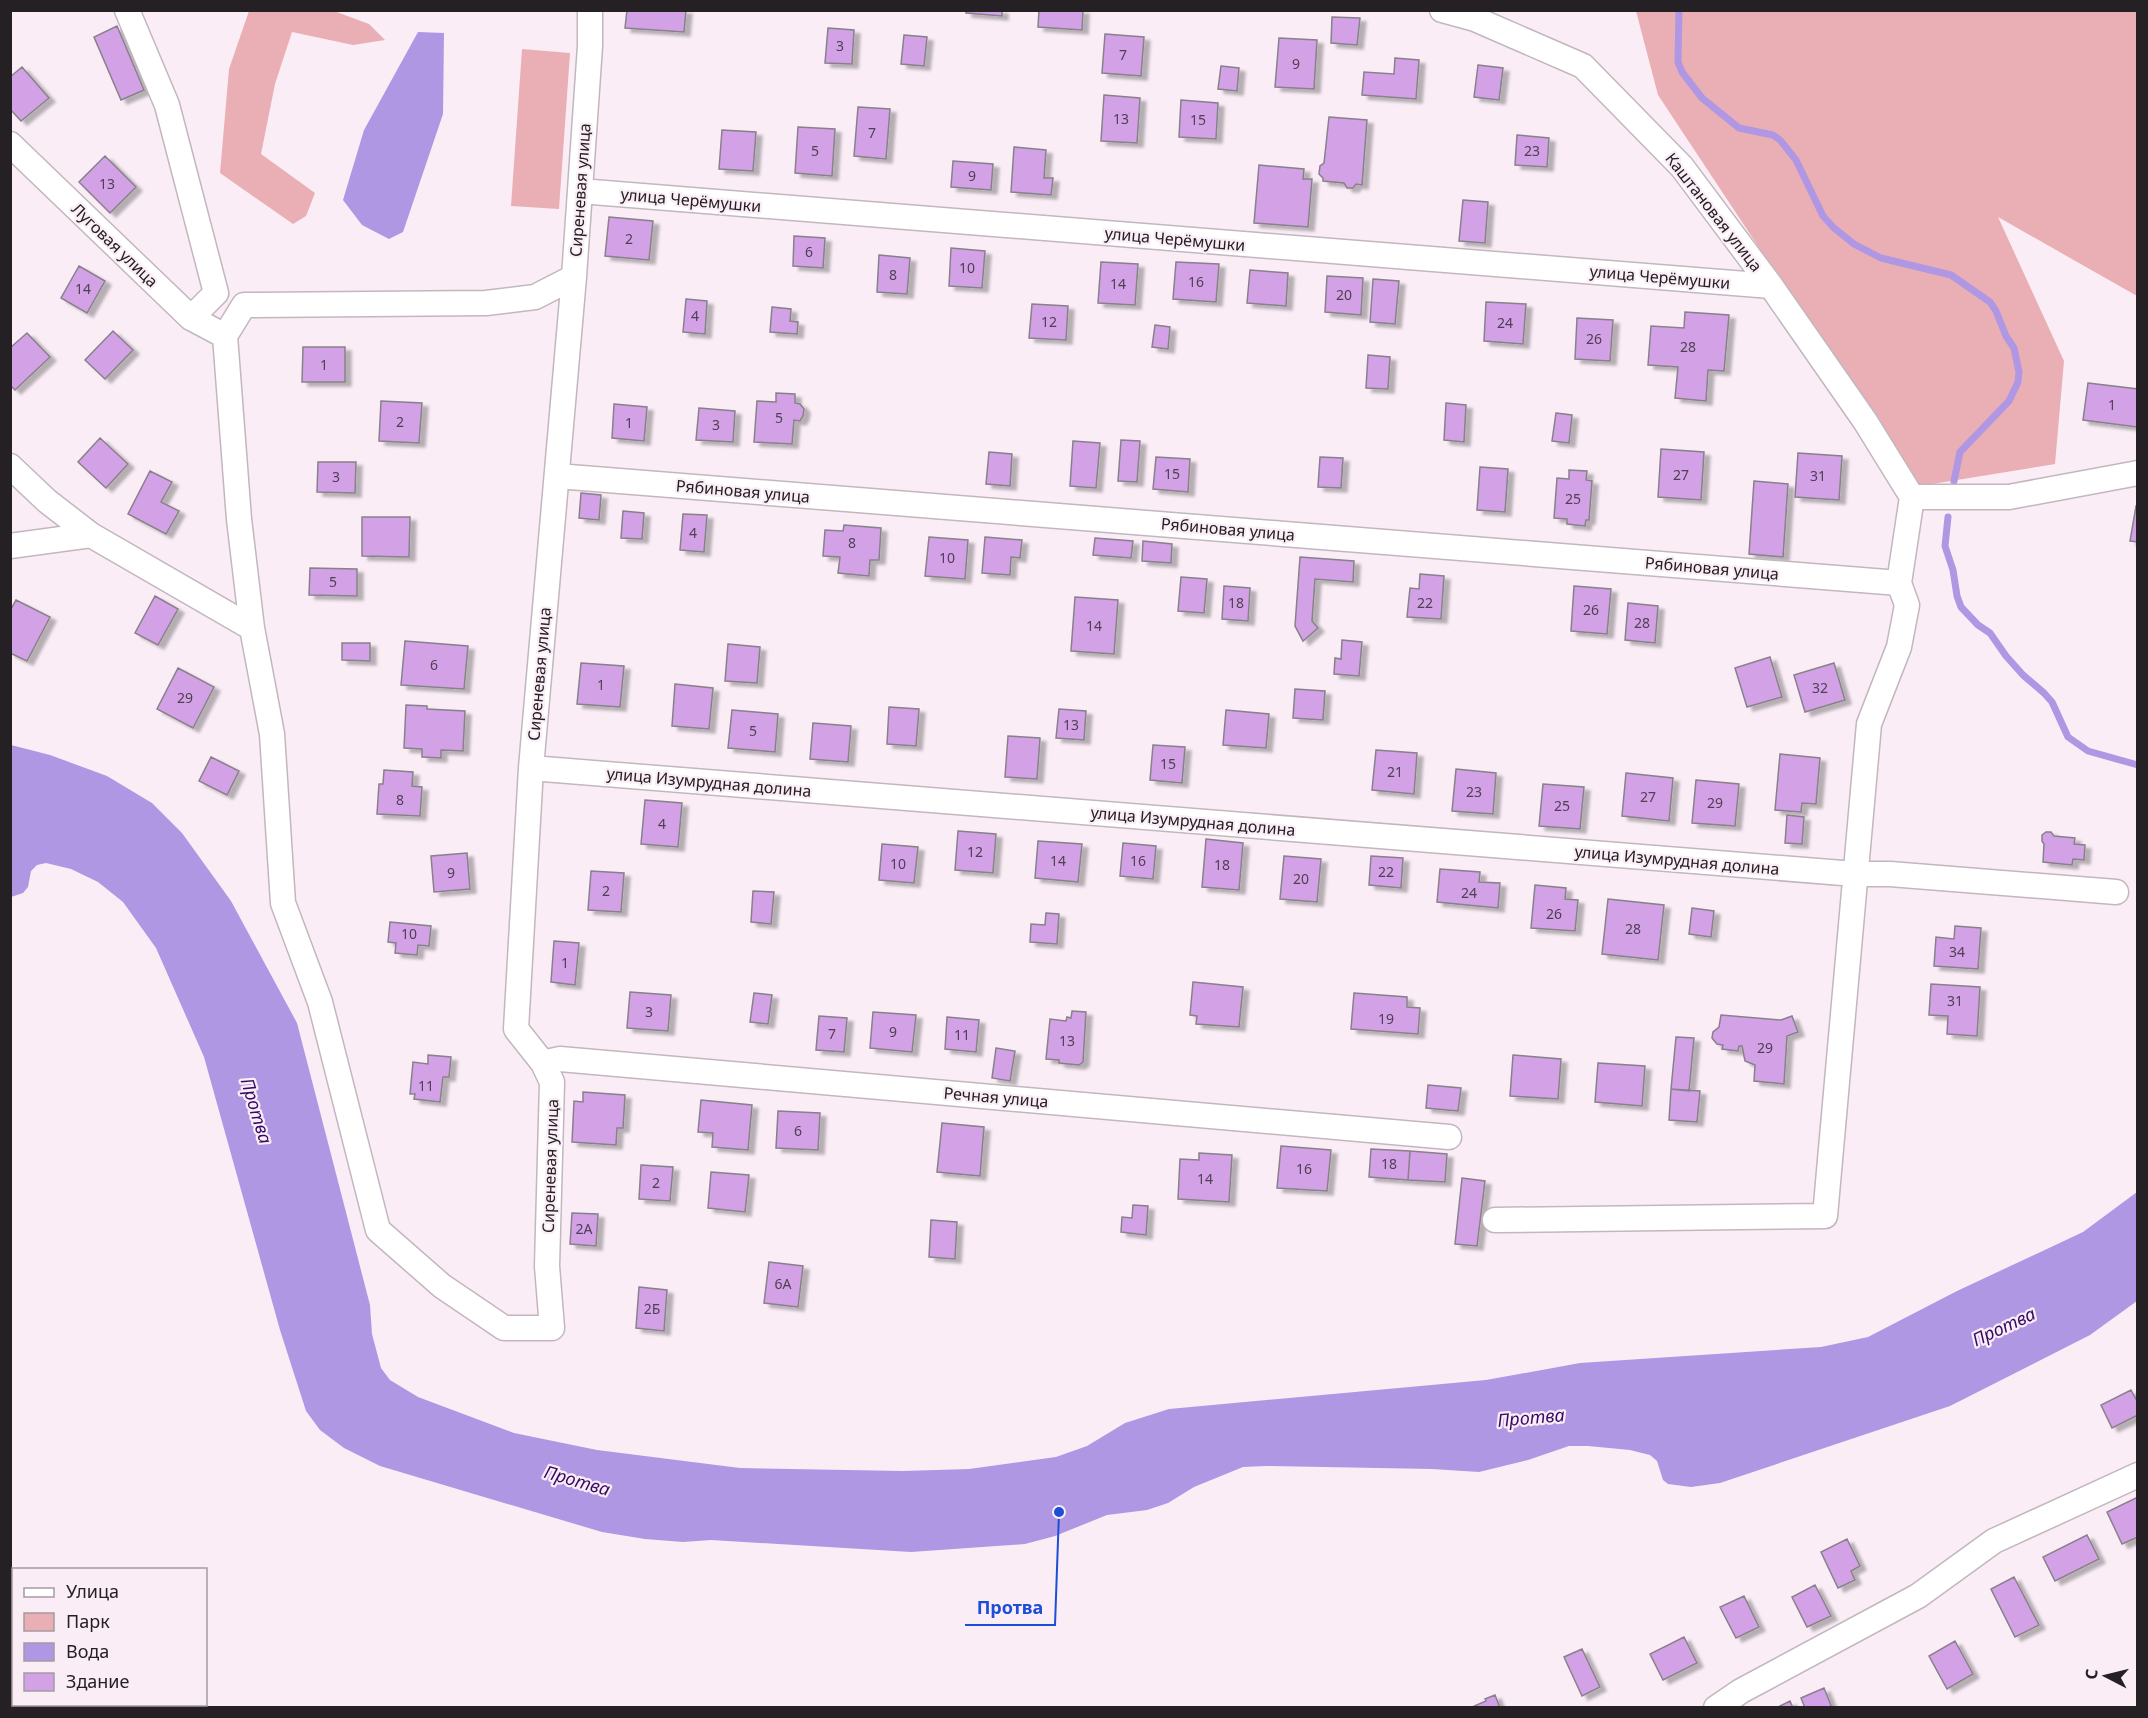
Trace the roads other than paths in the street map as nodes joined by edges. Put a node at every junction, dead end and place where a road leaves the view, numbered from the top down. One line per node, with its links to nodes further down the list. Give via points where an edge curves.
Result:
1 (127, 10): 8 (street, via 167,105 216,294)
2 (590, 10): 5 (street, Сиреневая улица)
3 (1442, 10): 7 (street, Каштановая улица, via 1475,19 1583,66 1682,167)
4 (10, 144): 8 (street, Луговая улица)
5 (580, 191): 6 (street, Сиреневая улица); 7 (street, улица Черёмушки)
6 (574, 277): 9 (street, via 535,297 486,303 244,305); 12 (street, Сиреневая улица)
7 (1771, 286): 13 (street, Каштановая улица, via 1865,421)
8 (191, 318): 9 (street, Луговая улица)
9 (225, 336): 17 (street)
10 (10, 466): 14 (street, via 46,501)
11 (2138, 473): 13 (street, via 2009,497)
12 (557, 476): 16 (street, Рябиновая улица); 18 (street, Сиреневая улица)
13 (1912, 497): 16 (street)
14 (91, 535): 15 (street); 17 (street)
15 (10, 546)
16 (1899, 583): 19 (street, via 1907,605 1899,647 1869,724)
17 (252, 628): 21 (street, Сиреневая улица, via 272,734 283,903 320,1002 378,1230 442,1286 504,1328 552,1328 547,1266 552,1082)
18 (531, 768): 19 (street, улица Изумрудная долина); 21 (street, Сиреневая улица, via 516,1029)
19 (1855, 874): 20 (street, улица Изумрудная долина); 23 (street, via 1825,1216)
20 (2116, 892)
21 (543, 1063): 22 (street, Речная улица, via 561,1059)
22 (1449, 1137)
23 (1495, 1220)
24 (2138, 1475): 25 (street, via 1994,1541 1918,1596)
25 (1716, 1707)

